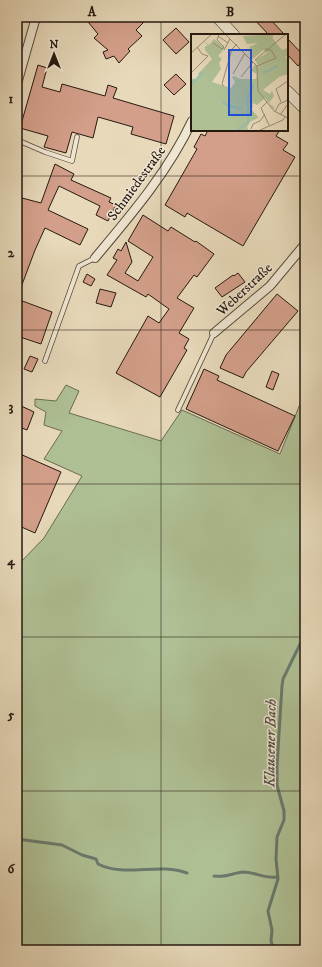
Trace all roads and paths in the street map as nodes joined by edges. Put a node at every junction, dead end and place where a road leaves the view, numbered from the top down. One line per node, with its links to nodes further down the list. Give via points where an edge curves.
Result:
1 (36, 17): 4 (street)
2 (217, 17): 3 (main road)
3 (232, 34)
4 (17, 84)
5 (288, 92): 6 (main road)
6 (305, 109)
7 (191, 123): 11 (street, Schmiedestraße, via 152,188)
8 (77, 137): 9 (lane, via 72,161)
9 (17, 140)
10 (305, 244): 12 (street, Weberstraße, via 270,286)
11 (94, 258): 13 (lane, via 79,266)
12 (214, 333): 14 (lane)
13 (45, 361)
14 (178, 410)

